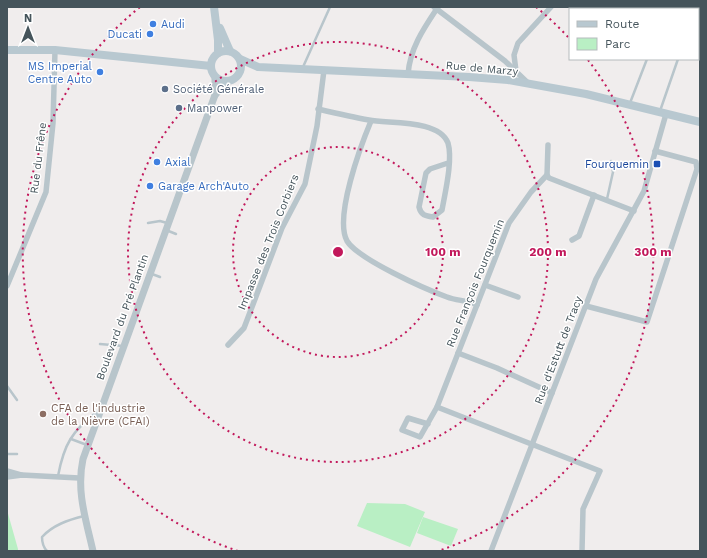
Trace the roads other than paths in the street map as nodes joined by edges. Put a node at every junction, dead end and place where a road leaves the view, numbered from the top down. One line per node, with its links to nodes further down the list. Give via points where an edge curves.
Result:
1 (214, 7): 5 (main road)
2 (330, 7): 17 (lane)
3 (551, 7): 10 (street, via 518,43)
4 (436, 8): 14 (street); 21 (street, via 416,42)
5 (216, 18): 8 (main road); 9 (main road)
6 (7, 50): 7 (main road)
7 (55, 50): 15 (main road); 48 (street, Rue du Frêne, via 53,124 46,192)
8 (230, 51): 9 (main road); 11 (main road)
9 (218, 53): 15 (main road, via 214,56)
10 (514, 55): 14 (street); 19 (street)
11 (240, 59): 16 (main road, Rue de Marzy); 20 (main road)
12 (647, 60): 26 (lane)
13 (678, 60): 28 (lane)
14 (505, 61): 19 (street)
15 (211, 66): 22 (main road)
16 (258, 67): 17 (main road, Rue de Marzy); 20 (main road, Rue de Marzy)
17 (302, 69): 18 (main road, Rue de Marzy)
18 (324, 70): 21 (main road, Rue de Marzy); 27 (street, Impasse des Trois Corbiers)
19 (516, 71): 24 (street)
20 (240, 72): 23 (main road)
21 (408, 74): 24 (main road, Rue de Marzy, via 469,77)
22 (215, 76): 23 (main road); 25 (street, Boulevard du Pré Plantin)
23 (228, 81): 25 (street, Boulevard du Pré Plantin)
24 (529, 84): 26 (main road, Rue de Marzy)
25 (215, 95): 42 (street, Boulevard du Pré Plantin)
26 (629, 105): 28 (main road, Rue de Marzy)
27 (318, 109): 29 (street); 53 (street, Impasse des Trois Corbiers, via 305,184 282,228 244,328)
28 (663, 114): 30 (main road, Rue de Marzy); 31 (street, Rue d'Estutt de Tracy)
29 (371, 121): 36 (street, via 414,124 439,133 448,143); 50 (street, via 349,186 342,224 347,240 363,256 429,289 449,298)
30 (700, 122)
31 (660, 134): 33 (street, Rue d'Estutt de Tracy); 34 (lane, Rue d'Estutt de Tracy, via 657,136)
32 (548, 145): 37 (street)
33 (655, 151): 34 (street, Rue d'Estutt de Tracy); 51 (street, via 696,162 697,169 647,322)
34 (652, 160): 40 (street, Rue d'Estutt de Tracy, via 644,191)
35 (611, 161): 39 (lane, via 613,172)
36 (448, 163): 36 (street, via 442,210 433,217 425,216 419,207 426,173)
37 (546, 175): 38 (street); 47 (street, Rue François Fourquemin, via 509,223)
38 (594, 195): 39 (street); 44 (street, via 579,236)
39 (606, 200): 40 (street)
40 (634, 212): 51 (street, Rue d'Estutt de Tracy, via 596,279)
41 (148, 223): 42 (lane, via 160,221)
42 (167, 227): 43 (lane); 45 (street, Boulevard du Pré Plantin)
43 (176, 234)
44 (572, 240)
45 (150, 273): 46 (lane); 54 (street, Boulevard du Pré Plantin)
46 (160, 277)
47 (484, 285): 49 (street); 50 (street, Rue François Fourquemin)
48 (7, 286)
49 (518, 297)
50 (477, 305): 55 (street, Rue François Fourquemin)
51 (586, 306): 57 (street, Rue d'Estutt de Tracy)
52 (100, 344): 54 (lane)
53 (228, 345)
54 (124, 346): 60 (street, Boulevard du Pré Plantin)
55 (458, 353): 57 (street); 59 (street, Rue François Fourquemin)
56 (7, 386): 58 (lane)
57 (552, 393): 64 (street, Rue d'Estutt de Tracy)
58 (17, 400)
59 (437, 407): 61 (street, Rue François Fourquemin); 64 (street)
60 (100, 410): 62 (lane, via 80,426); 63 (street, Boulevard du Pré Plantin)
61 (428, 424)
62 (71, 439): 63 (lane); 70 (lane, via 61,460)
63 (87, 445): 71 (street, Boulevard du Pré Plantin)
64 (532, 446): 75 (street, Rue d'Estutt de Tracy); 76 (street, via 600,472 583,509)
65 (7, 454): 66 (lane)
66 (17, 454)
67 (7, 471): 68 (street)
68 (22, 475): 69 (street); 70 (street)
69 (7, 477)
70 (58, 477): 71 (street)
71 (79, 478): 72 (street, Boulevard du Pré Plantin)
72 (84, 516): 73 (lane, via 48,531 42,537 43,548); 74 (street, Boulevard du Pré Plantin)
73 (46, 551)
74 (93, 551)
75 (491, 551)
76 (582, 551)

